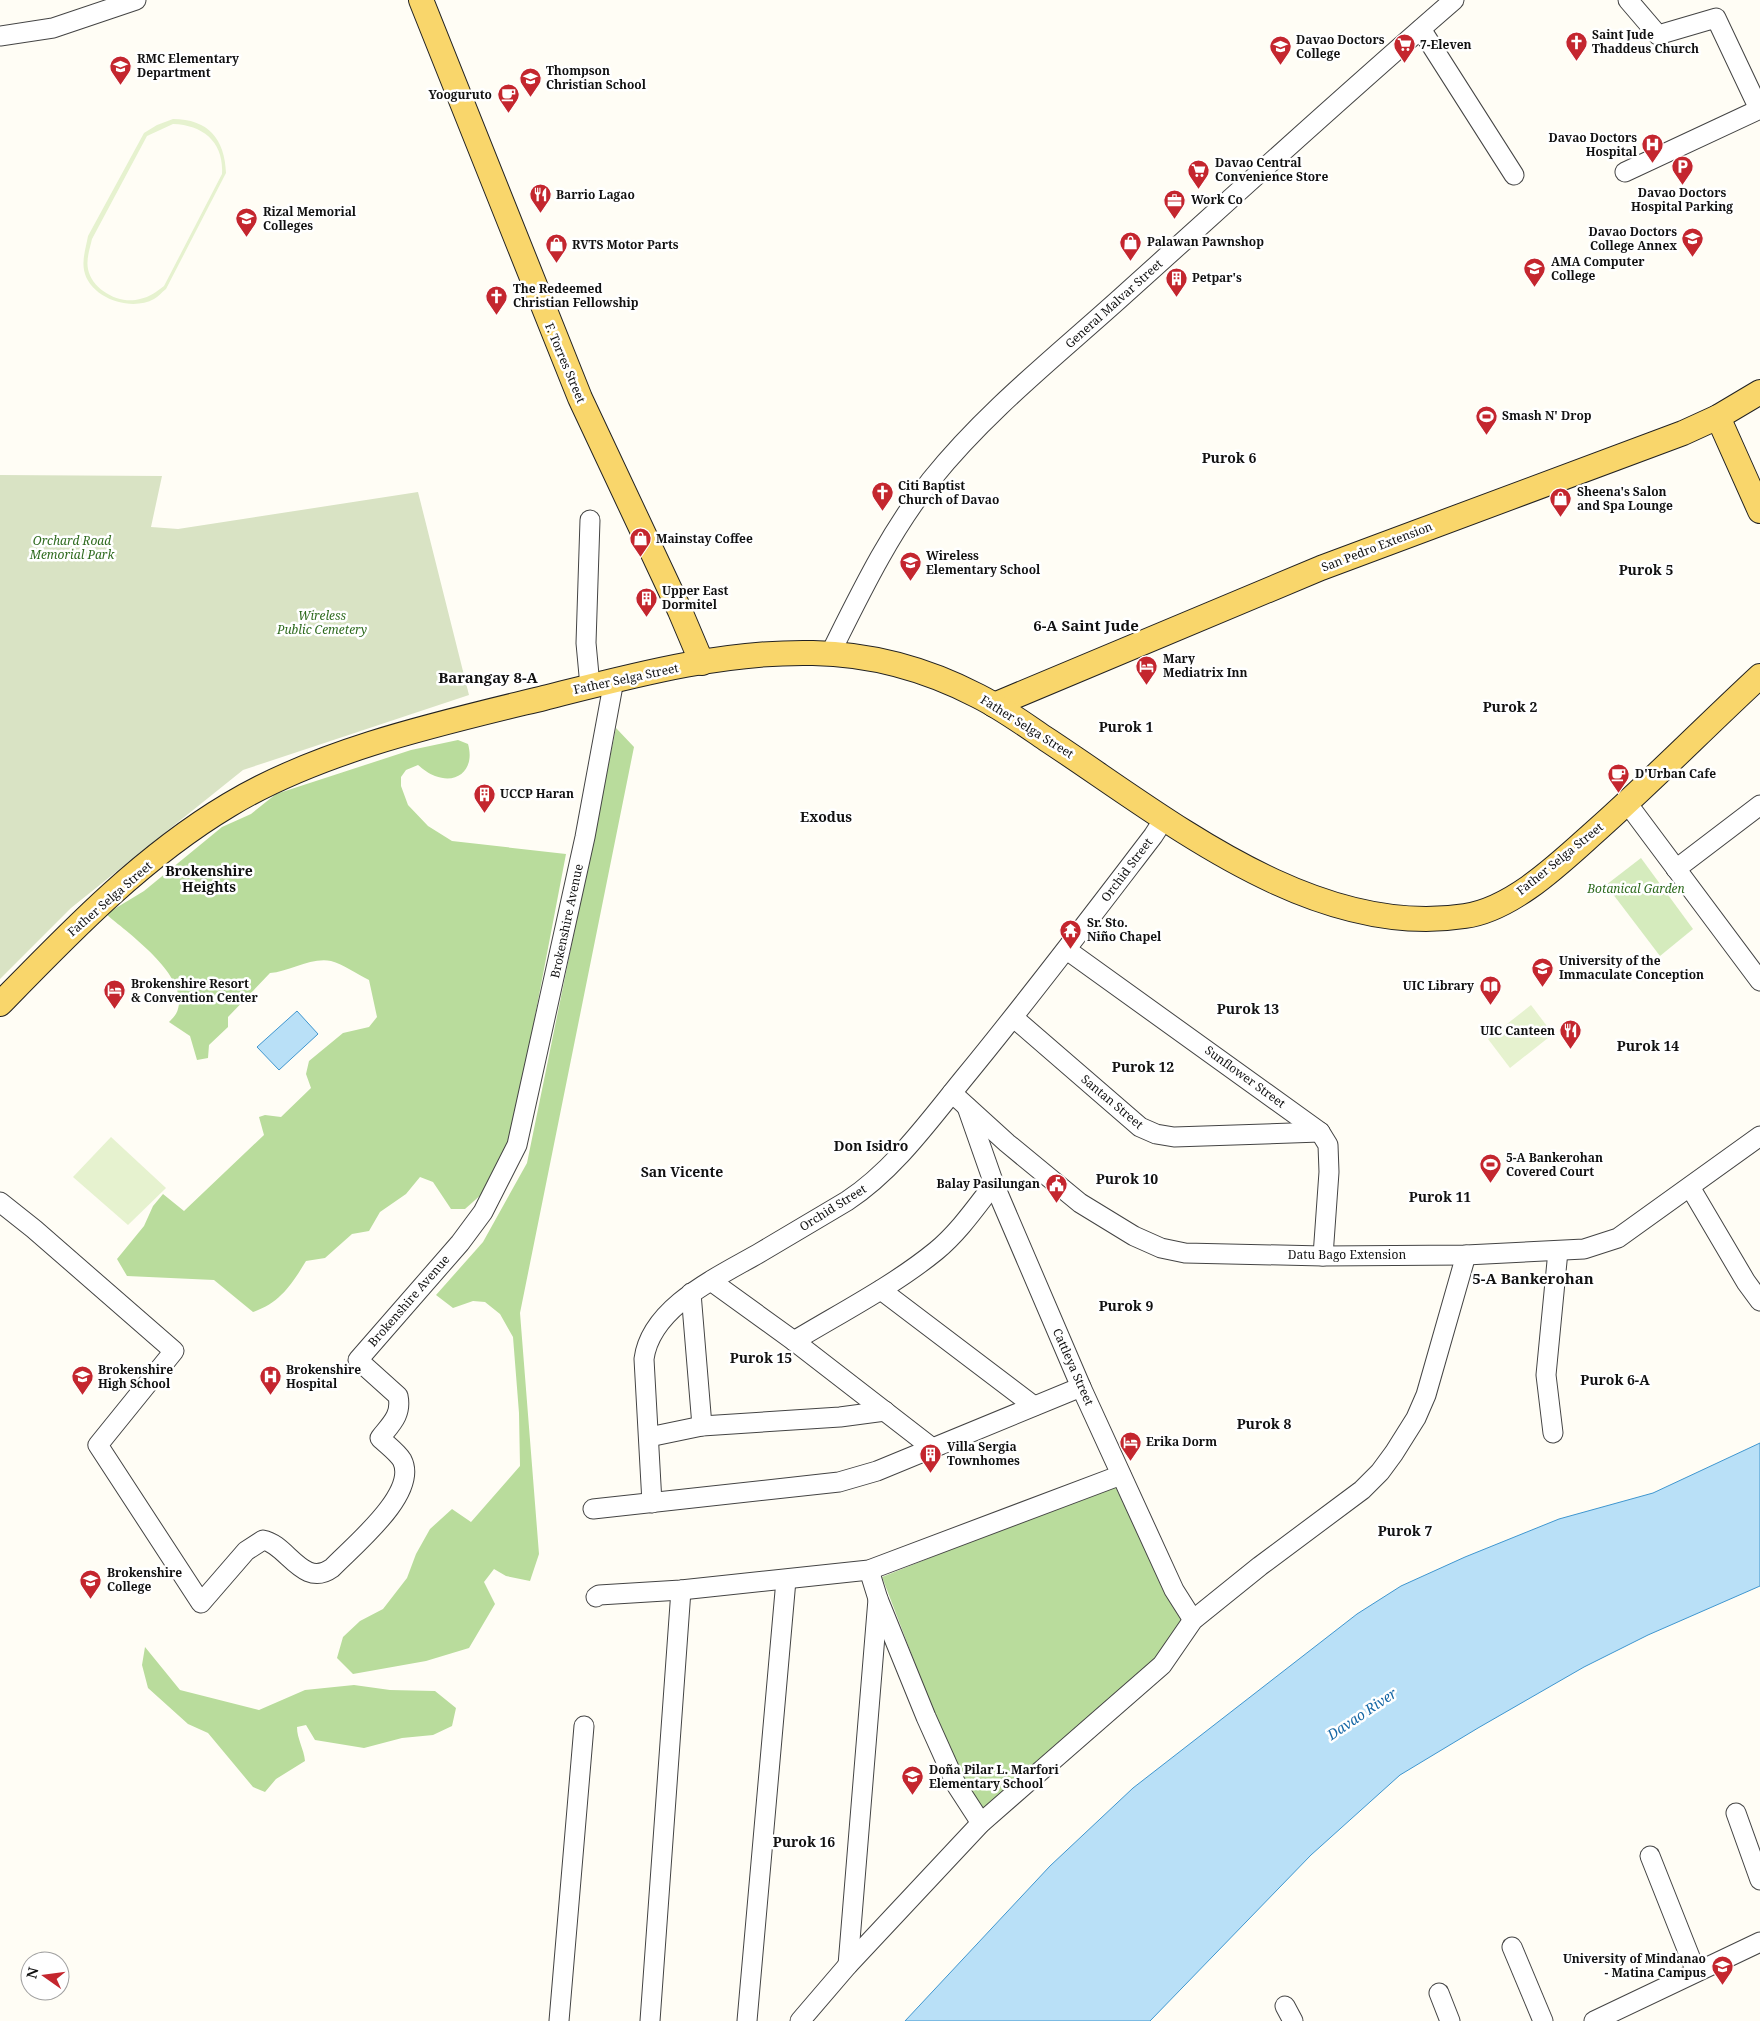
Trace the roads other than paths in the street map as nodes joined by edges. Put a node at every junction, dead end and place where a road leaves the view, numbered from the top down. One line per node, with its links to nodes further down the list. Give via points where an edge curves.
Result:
1 (136, 0): 6 (street, via 53,28)
2 (421, 0): 15 (main road, F. Torres Street, via 576,389)
3 (1454, 0): 5 (street, General Malvar Street)
4 (1628, 0): 7 (street, via 1658,35 1716,18)
5 (1421, 29): 9 (street); 14 (street, General Malvar Street, via 1273,158 1011,396 957,450 904,517 877,560)
6 (0, 36)
7 (1760, 109): 8 (street)
8 (1625, 172)
9 (1514, 175)
10 (1760, 392): 11 (main road, San Pedro Extension)
11 (1718, 417): 12 (main road); 19 (main road, San Pedro Extension, via 1684,433 1321,568)
12 (1760, 511)
13 (590, 520): 18 (street, via 586,643)
14 (830, 654): 15 (main road, Father Selga Street, via 785,653); 19 (main road, Father Selga Street, via 894,663 928,674)
15 (702, 663): 17 (main road, Father Selga Street)
16 (1760, 676): 20 (main road, Father Selga Street)
17 (614, 680): 18 (main road, Father Selga Street); 34 (street, Brokenshire Avenue, via 585,836 517,1145 492,1197 460,1243 358,1360 398,1396 399,1411 380,1438 402,1460 404,1478 390,1508 332,1568 322,1573 307,1571 293,1563 277,1545 263,1540 246,1551 201,1603 98,1445 174,1350)
18 (590, 686): 26 (main road, Father Selga Street, via 465,717 360,748 253,792 199,825 148,864 68,936)
19 (994, 705): 22 (main road, Father Selga Street)
20 (1627, 803): 22 (main road, Father Selga Street, via 1559,863 1512,897 1480,913 1444,918 1389,916 1318,899 1250,870); 23 (street)
21 (1760, 805): 23 (street)
22 (1164, 819): 24 (street, Orchid Street)
23 (1676, 869): 25 (street)
24 (1067, 950): 27 (street, Orchid Street); 30 (street, Sunflower Street)
25 (1760, 982)
26 (0, 1004)
27 (1014, 1018): 28 (street, Orchid Street); 30 (street, Santan Street, via 1140,1128 1156,1134 1174,1137)
28 (952, 1093): 29 (street, Datu Bago Extension); 38 (street, Orchid Street, via 890,1165 861,1191)
29 (966, 1107): 32 (street, Cattleya Street); 37 (street, Datu Bago Extension, via 1080,1202 1134,1236 1161,1248 1185,1253)
30 (1320, 1132): 37 (street, via 1328,1145)
31 (1760, 1136): 33 (street, Datu Bago Extension)
32 (994, 1184): 39 (street, via 943,1245); 43 (street, Cattleya Street)
33 (1690, 1187): 35 (street, Datu Bago Extension, via 1618,1238 1584,1249); 41 (street)
34 (0, 1202)
35 (1558, 1251): 36 (street, Datu Bago Extension); 47 (street, via 1546,1375)
36 (1466, 1255): 37 (street, Datu Bago Extension); 58 (street, via 1426,1395 1394,1454 1362,1490)
37 (1323, 1256)
38 (711, 1281): 40 (street, Orchid Street); 42 (street)
39 (880, 1290): 42 (street); 44 (street)
40 (691, 1293): 46 (street); 48 (street, Orchid Street, via 658,1325 645,1348)
41 (1760, 1302)
42 (794, 1340): 45 (street)
43 (1081, 1387): 44 (street); 50 (street, Cattleya Street)
44 (1034, 1406): 49 (street)
45 (885, 1411): 46 (street); 49 (street)
46 (702, 1426): 48 (street)
47 (1553, 1433)
48 (649, 1437): 51 (street, Orchid Street)
49 (931, 1447): 51 (street, via 839,1482)
50 (1120, 1475): 53 (street); 58 (street, Cattleya Street, via 1174,1590)
51 (652, 1503): 52 (street)
52 (593, 1509)
53 (869, 1570): 54 (street); 57 (street)
54 (786, 1580): 55 (street); 71 (street)
55 (681, 1590): 56 (street, via 600,1594); 70 (street)
56 (596, 1597)
57 (878, 1599): 61 (street, via 957,1786); 66 (street)
58 (1193, 1620): 61 (street, via 1162,1665)
59 (584, 1726): 69 (street)
60 (1736, 1813): 63 (street)
61 (981, 1823): 66 (street)
62 (1650, 1856): 67 (street)
63 (1760, 1880)
64 (1760, 1942): 67 (street)
65 (1512, 1947): 74 (street)
66 (848, 1965): 72 (street)
67 (1696, 1972): 75 (street)
68 (1439, 1993): 73 (street)
69 (559, 2021)
70 (650, 2021)
71 (747, 2021)
72 (800, 2021)
73 (1450, 2021)
74 (1542, 2021)
75 (1594, 2021)

